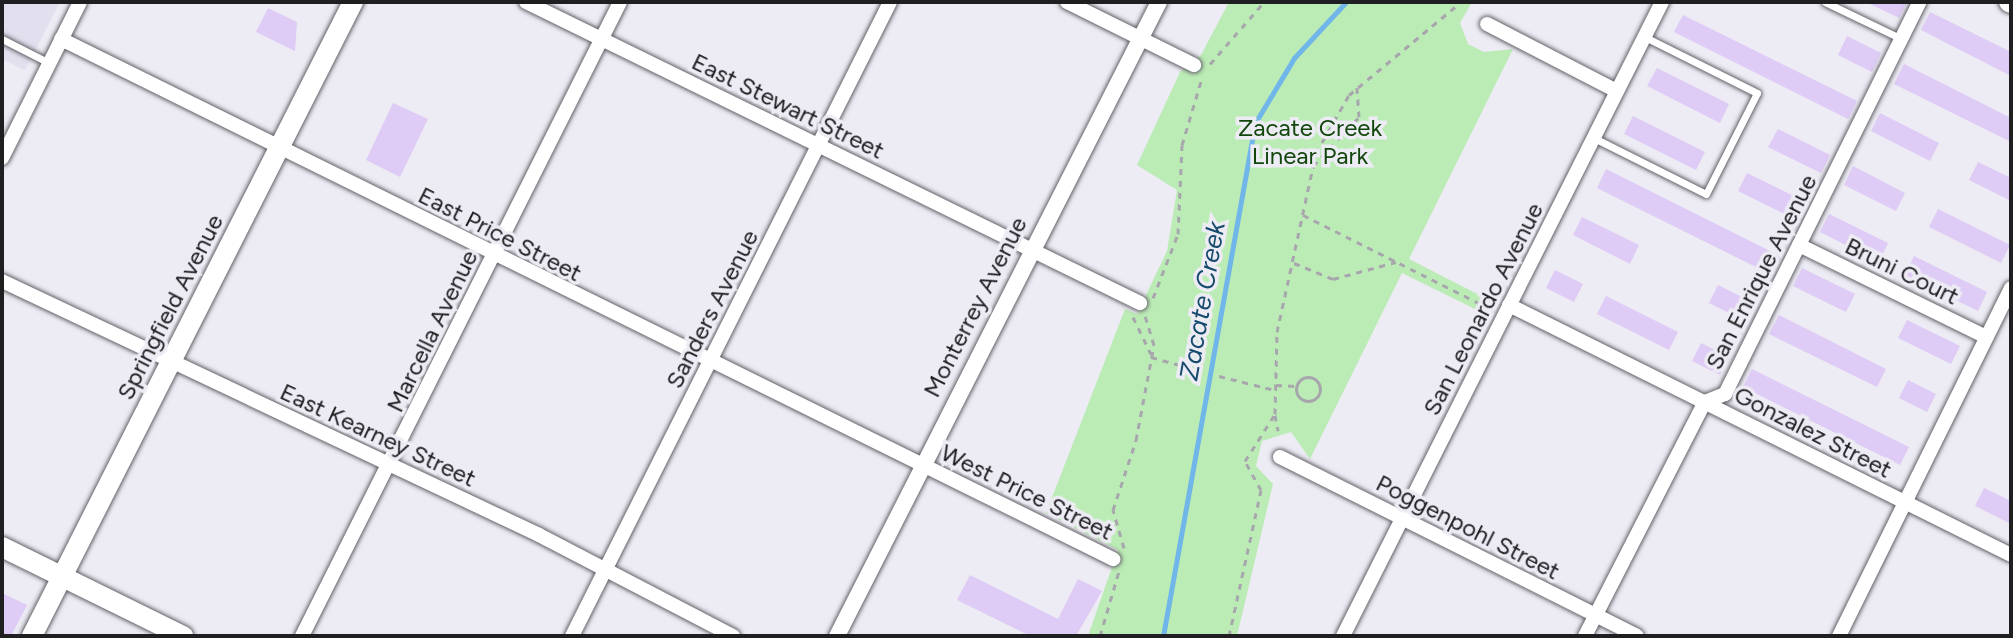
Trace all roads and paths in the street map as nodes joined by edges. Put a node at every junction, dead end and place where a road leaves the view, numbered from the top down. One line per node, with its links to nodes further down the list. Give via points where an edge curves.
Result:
1 (80, 2): 16 (street)
2 (353, 2): 26 (main road, Springfield Avenue)
3 (526, 2): 17 (street, East Stewart Street)
4 (620, 2): 17 (street, Marcella Avenue)
5 (890, 2): 25 (street, Sanders Avenue)
6 (1067, 2): 18 (street)
7 (1159, 2): 18 (street, Monterrey Avenue)
8 (1264, 2): 41 (path, via 1211,63 1187,118 1178,234 1144,319)
9 (1461, 2): 22 (path)
10 (1662, 2): 14 (street, San Leonardo Avenue)
11 (1825, 2): 19 (lane)
12 (1920, 2): 19 (street, San Enrique Avenue)
13 (1487, 24): 23 (street)
14 (1645, 37): 23 (street, San Leonardo Avenue); 24 (lane, via 1757,93 1706,194)
15 (2, 39): 20 (lane)
16 (61, 39): 20 (street); 26 (street, East Price Street)
17 (602, 39): 25 (street, East Stewart Street); 32 (street, Marcella Avenue)
18 (1140, 39): 21 (street); 31 (street, Monterrey Avenue)
19 (1902, 39): 30 (street, San Enrique Avenue)
20 (49, 63): 27 (street)
21 (1194, 65)
22 (1357, 87): 28 (path, via 1336,113); 28 (path, via 1359,117)
23 (1617, 91): 24 (street, San Leonardo Avenue)
24 (1594, 138): 38 (street, San Leonardo Avenue)
25 (818, 145): 31 (street, East Stewart Street); 43 (street, Sanders Avenue)
26 (279, 148): 32 (street, East Price Street); 42 (main road, Springfield Avenue)
27 (2, 158)
28 (1313, 166): 29 (path)
29 (1303, 215): 33 (path); 34 (path)
30 (1799, 245): 40 (street, Bruni Court); 48 (street, San Enrique Avenue, via 1725,394)
31 (1031, 249): 37 (street, East Stewart Street); 53 (street, Monterrey Avenue)
32 (494, 256): 43 (street, East Price Street); 52 (street, Marcella Avenue)
33 (1398, 262): 34 (path, via 1333,279); 39 (path)
34 (1294, 263): 47 (path, via 1277,332)
35 (2, 281): 42 (street, East Kearney Street)
36 (2011, 288): 40 (street)
37 (1140, 303): 41 (path, via 1130,323)
38 (1509, 305): 48 (street, Gonzalez Street); 55 (street, San Leonardo Avenue)
39 (1491, 309)
40 (1986, 337): 54 (street)
41 (1152, 356): 44 (path); 68 (path, via 1136,440 1113,510 1125,551)
42 (171, 363): 52 (street, East Kearney Street); 60 (main road, Springfield Avenue)
43 (709, 363): 53 (street, East Price Street); 59 (street, Sanders Avenue)
44 (1201, 371)
45 (1219, 376): 47 (path)
46 (1296, 386): 46 (path, via 1308,377 1320,390 1306,400); 47 (path)
47 (1275, 387): 49 (path)
48 (1705, 402): 54 (street, Gonzalez Street); 61 (street, San Enrique Avenue)
49 (1275, 414): 50 (path); 69 (path, via 1245,461 1261,490)
50 (1278, 431)
51 (1280, 457): 55 (street, Poggenpohl Street)
52 (390, 464): 59 (street, East Kearney Street); 64 (street, Marcella Avenue)
53 (922, 464): 58 (street, West Price Street); 67 (street, Monterrey Avenue)
54 (1906, 502): 57 (street, Gonzalez Street); 73 (street)
55 (1401, 518): 61 (street, Poggenpohl Street); 70 (street, San Leonardo Avenue)
56 (2, 547): 60 (main road)
57 (2011, 555)
58 (1113, 559)
59 (604, 573): 65 (street, Sanders Avenue); 66 (street, East Kearney Street)
60 (62, 576): 62 (main road, Springfield Avenue); 63 (main road)
61 (1595, 615): 71 (street, San Enrique Avenue); 72 (street, Poggenpohl Street)
62 (32, 636)
63 (183, 636)
64 (302, 636)
65 (572, 636)
66 (733, 636)
67 (837, 636)
68 (1100, 636)
69 (1229, 636)
70 (1343, 636)
71 (1585, 636)
72 (1637, 636)
73 (1839, 636)

